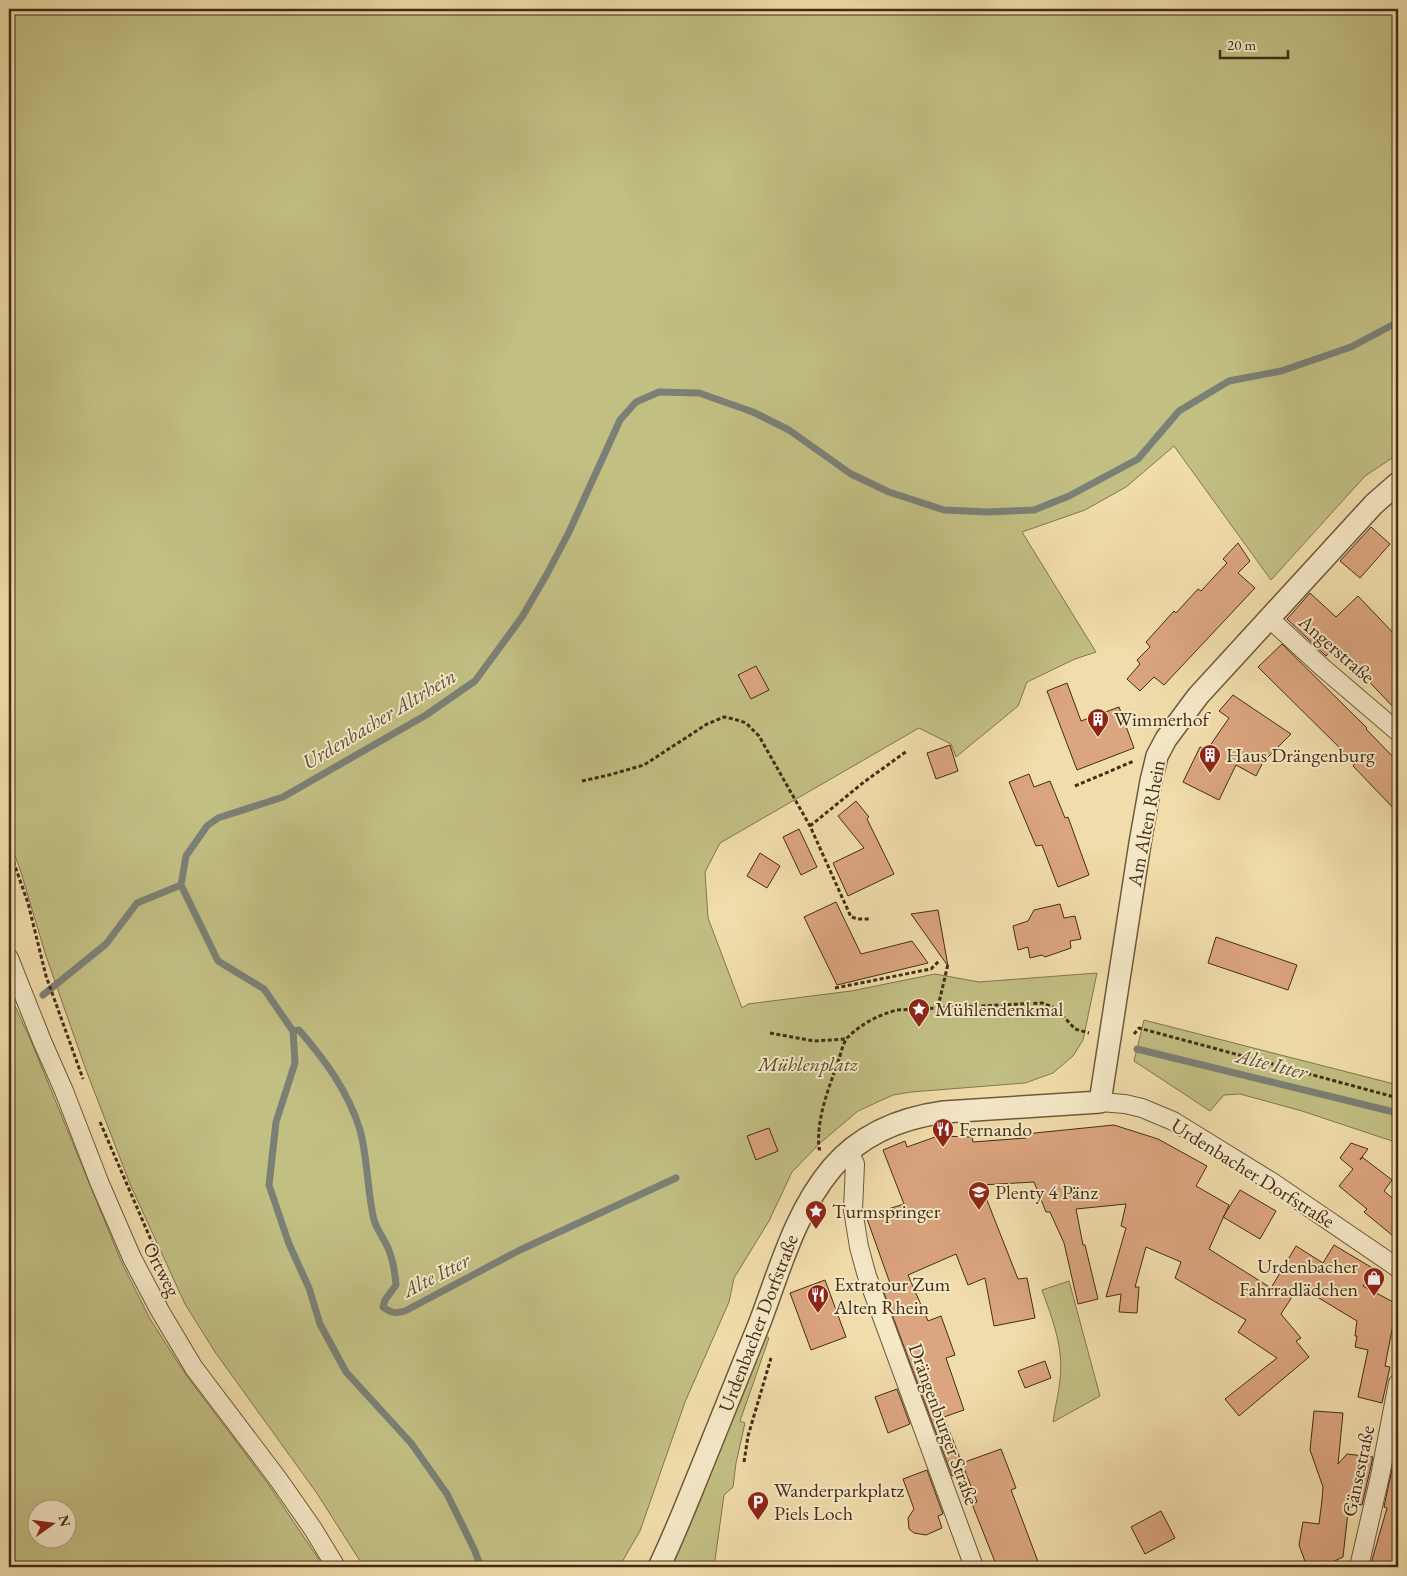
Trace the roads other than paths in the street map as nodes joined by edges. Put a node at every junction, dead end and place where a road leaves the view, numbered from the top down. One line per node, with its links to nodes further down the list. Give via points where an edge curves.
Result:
1 (1398, 484): 2 (street, Am Alten Rhein, via 1374,504)
2 (1269, 618): 3 (street, Angerstraße); 5 (street, Am Alten Rhein, via 1192,702 1157,756)
3 (1398, 732)
4 (9, 958): 9 (street, Ortweg, via 100,1184 132,1258 160,1311 194,1368 278,1479)
5 (1100, 1102): 6 (street, Urdenbacher Dorfstraße, via 919,1116 890,1125); 7 (street, Urdenbacher Dorfstraße, via 1142,1108 1183,1126)
6 (848, 1151): 10 (street, Urdenbacher Dorfstraße, via 826,1176 801,1214); 11 (street, Drängenburger Straße, via 855,1164 854,1210 866,1276)
7 (1398, 1268)
8 (1398, 1383): 12 (street, Gänsestraße)
9 (336, 1567)
10 (660, 1567)
11 (974, 1567)
12 (1359, 1567)

